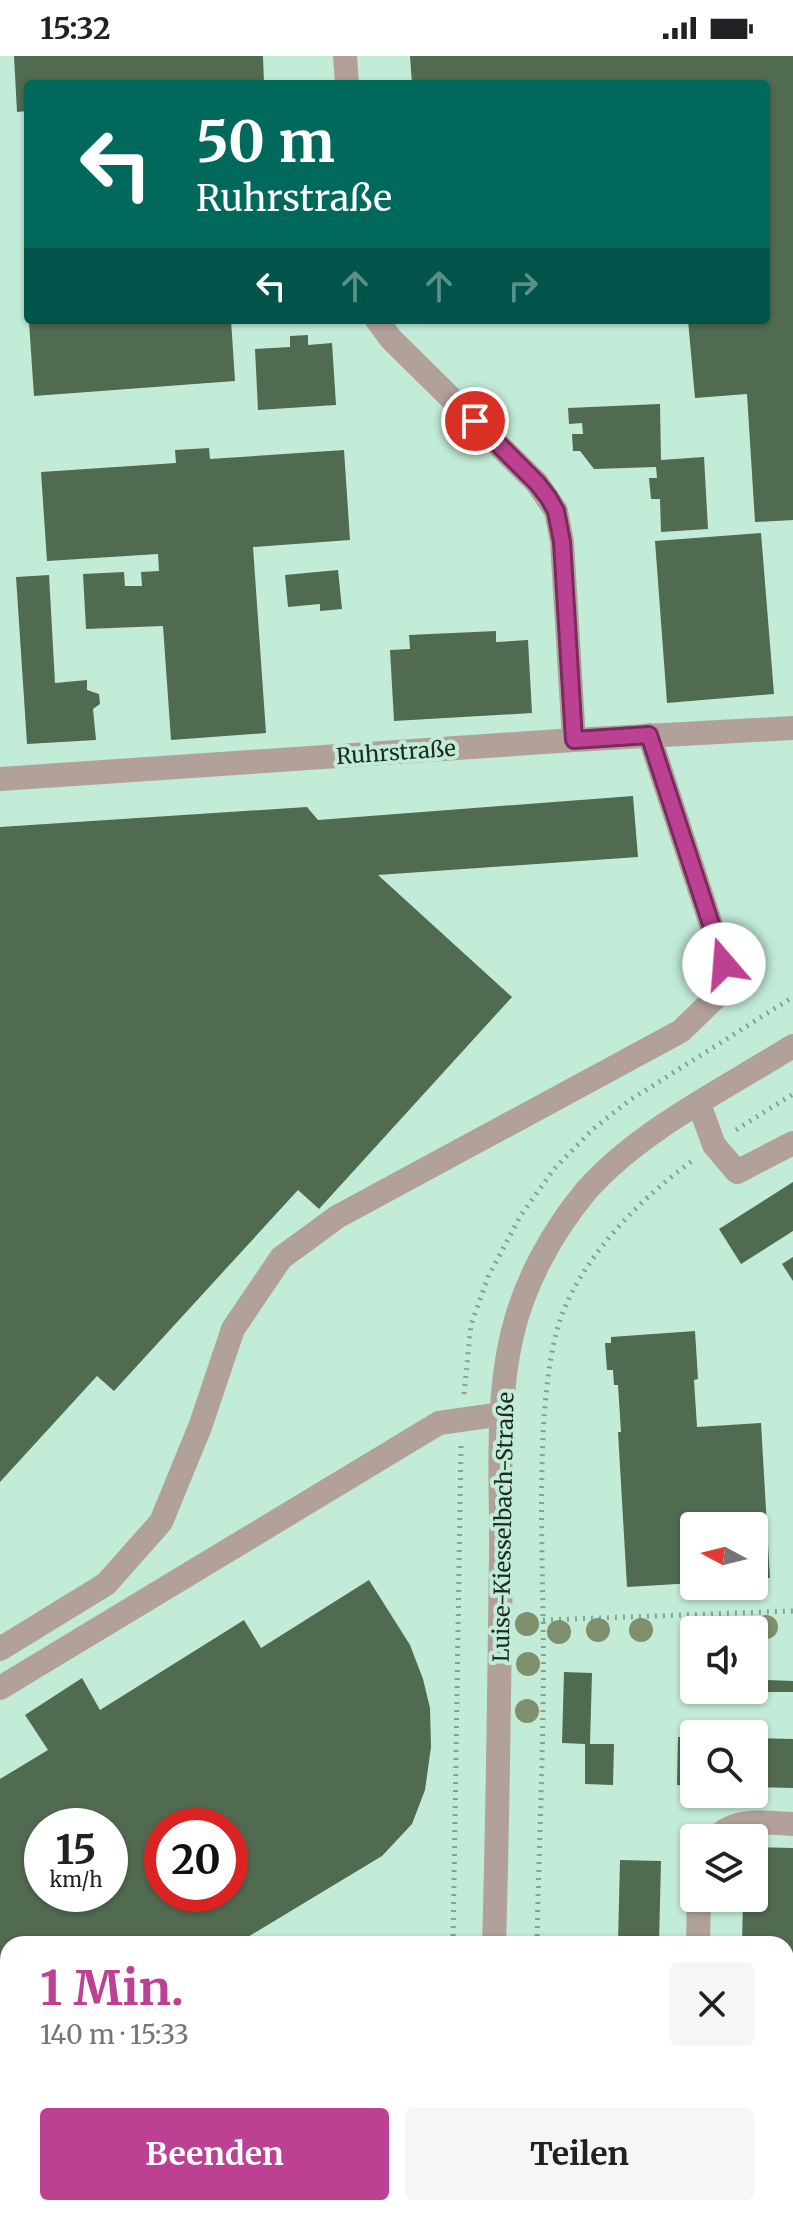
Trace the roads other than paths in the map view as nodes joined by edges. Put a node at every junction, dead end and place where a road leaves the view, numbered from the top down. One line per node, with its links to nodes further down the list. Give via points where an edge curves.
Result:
1 (345, 56): 2 (street)
2 (347, 80)
3 (380, 324): 6 (street, via 537,483 556,511)
4 (793, 728): 5 (street, Ruhrstraße)
5 (649, 735): 6 (street, Ruhrstraße); 12 (street, via 724,964 716,997 681,1031 337,1217 281,1258 233,1329 161,1522 106,1584)
6 (574, 740): 7 (street, Ruhrstraße)
7 (0, 779)
8 (793, 1046): 9 (street, Luise-Kiesselbach-Straße)
9 (699, 1104): 10 (street, via 714,1145 737,1172); 11 (street, Luise-Kiesselbach-Straße, via 620,1158 562,1224 522,1303)
10 (793, 1143)
11 (502, 1414): 13 (street, via 439,1423); 17 (street, Luise-Kiesselbach-Straße)
12 (0, 1649)
13 (0, 1688)
14 (768, 1824): 15 (street)
15 (793, 1824)
16 (699, 1912): 18 (street)
17 (494, 1936)
18 (698, 1936)

